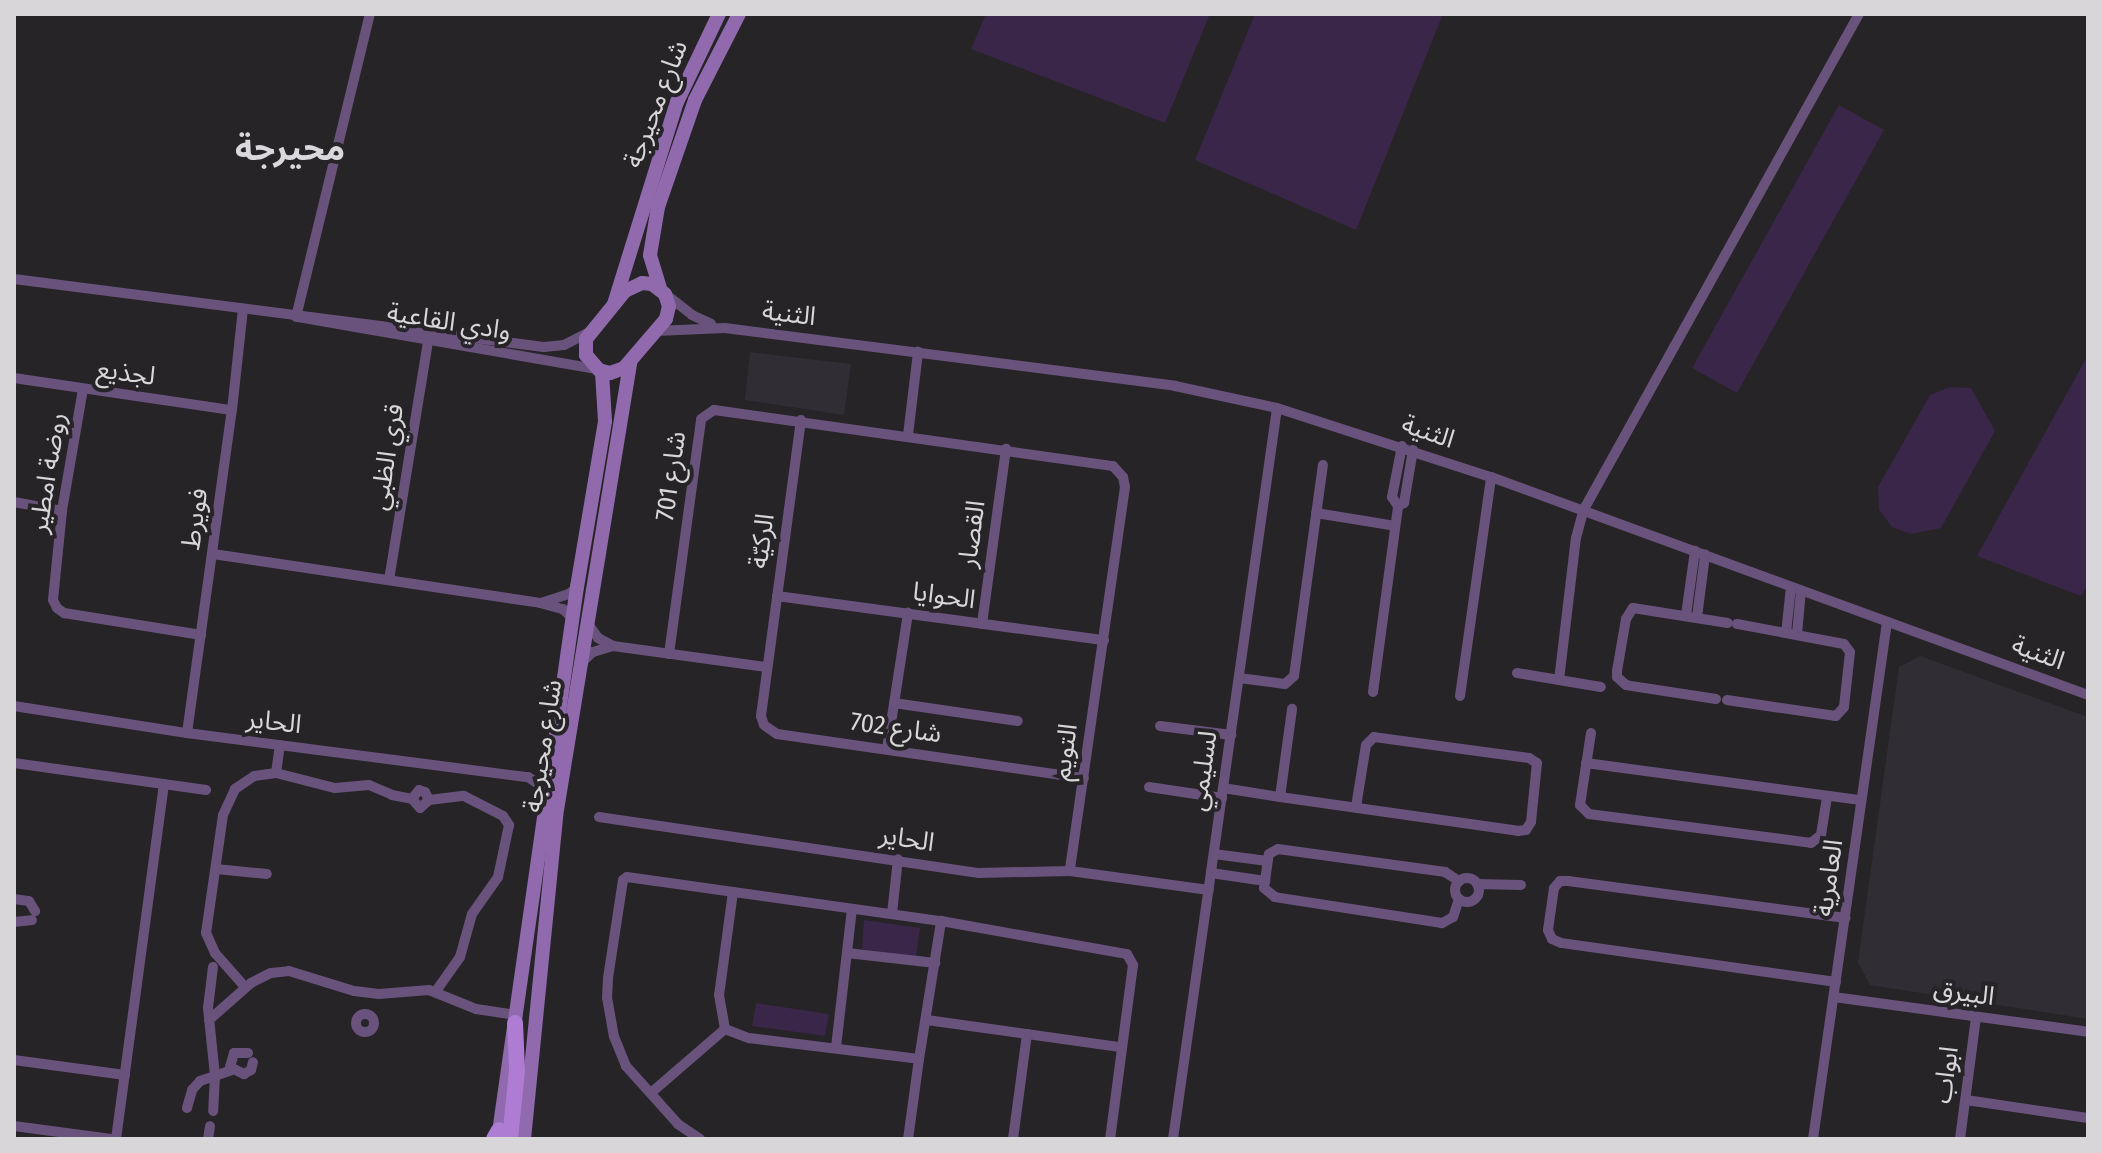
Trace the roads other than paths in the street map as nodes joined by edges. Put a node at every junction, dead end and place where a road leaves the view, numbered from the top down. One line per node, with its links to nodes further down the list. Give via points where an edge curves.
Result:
1 (370, 14): 9 (street)
2 (719, 14): 7 (street, شارع محيرجة, via 677,102)
3 (739, 14): 6 (street, شارع محيرجة, via 695,100 667,176 650,246)
4 (1859, 14): 29 (street)
5 (14, 279): 8 (street, وادي القاعية)
6 (662, 291): 7 (street, via 652,284 633,285); 10 (street, الثنية, via 692,315); 11 (street, via 668,313)
7 (614, 304): 12 (street)
8 (243, 309): 9 (street, وادي القاعية); 20 (street, فويرط)
9 (296, 317): 12 (street, وادي القاعية, via 314,315 544,347 573,342); 13 (street, وادي القاعية)
10 (725, 328): 11 (street, الثنية); 14 (street, الثنية)
11 (656, 331): 15 (street)
12 (590, 332): 16 (street, شارع محيرجة, via 586,355)
13 (428, 342): 16 (street, وادي القاعية); 34 (street, قري الظبي)
14 (918, 352): 19 (street, الثنية, via 1175,386); 22 (street)
15 (630, 363): 16 (street, via 617,372); 41 (street, شارع محيرجة)
16 (599, 370): 35 (street, شارع محيرجة, via 605,421)
17 (14, 378): 18 (street, لجذيع)
18 (83, 389): 20 (street, لجذيع); 28 (street, روضة امطير)
19 (1277, 408): 23 (street, الثنية); 52 (street, لسليمي)
20 (232, 410): 33 (street, فويرط)
21 (801, 420): 22 (street, شارع 701); 37 (street, الركيّة); 48 (street, شارع 701, via 721,408 701,419)
22 (908, 435): 24 (street, شارع 701)
23 (1408, 448): 26 (street, الثنية); 31 (street, via 1392,497 1398,506)
24 (1006, 449): 43 (street, القصار); 46 (street, شارع 701, via 1109,464 1123,477)
25 (1323, 465): 30 (street)
26 (1491, 477): 29 (street, الثنية); 57 (street)
27 (14, 502): 28 (street)
28 (62, 511): 45 (street, روضة امطير, via 53,600 57,608)
29 (1583, 511): 32 (street, الثنية); 53 (street)
30 (1316, 513): 31 (street); 52 (street, via 1294,676 1285,684)
31 (1395, 526): 55 (street)
32 (1700, 553): 36 (street, الثنية); 40 (street)
33 (213, 554): 34 (street); 45 (street, فويرط)
34 (389, 580): 38 (street)
35 (577, 587): 38 (street); 41 (street, شارع محيرجة)
36 (1796, 589): 42 (street, الثنية); 44 (street)
37 (777, 596): 39 (street, الحوايا); 50 (street, الركيّة)
38 (540, 603): 41 (street)
39 (908, 613): 43 (street, الحوايا); 58 (street)
40 (1692, 616): 44 (street); 44 (street, via 1640,607 1628,612 1617,677 1626,685 1840,715 1848,647)
41 (580, 620): 47 (street); 49 (street, شارع محيرجة); 68 (street, شارع محيرجة)
42 (1887, 622): 56 (street, الثنية); 81 (street, العامرية)
43 (982, 624): 46 (street, الحوايا)
44 (1792, 634)
45 (201, 635): 63 (street, فويرط)
46 (1104, 640): 73 (street, التويم)
47 (613, 646): 48 (street); 49 (street, via 593,652)
48 (669, 654): 50 (street)
49 (579, 667): 137 (street, شارع محيرجة, via 556,816)
50 (767, 667): 67 (street, شارع 702, via 761,716 767,729)
51 (1517, 673): 53 (street)
52 (1239, 678): 65 (street, لسليمي)
53 (1559, 680): 54 (street)
54 (1601, 687)
55 (1373, 692)
56 (2088, 695)
57 (1460, 696)
58 (894, 703): 61 (street); 67 (street)
59 (14, 706): 63 (street, الحاير)
60 (1292, 709): 80 (street)
61 (1018, 721)
62 (1160, 726): 65 (street)
63 (187, 733): 66 (street, الحاير)
64 (1591, 733): 70 (street)
65 (1231, 735): 78 (street, لسليمي)
66 (280, 745): 71 (street); 72 (street, الحاير)
67 (887, 749): 73 (street, شارع 702)
68 (554, 759): 72 (street); 77 (street, شارع محيرجة)
69 (14, 763): 74 (street)
70 (1586, 763): 79 (street); 79 (street, via 1580,805 1589,814 1811,843 1821,835)
71 (276, 773): 87 (street, via 247,779 231,794); 109 (street, via 335,788 369,785 412,799 420,808 429,800 464,796 503,816 509,825 498,877 472,914 460,957)
72 (528, 777): 77 (street, الحاير)
73 (1084, 778): 88 (street, التويم)
74 (164, 784): 76 (street); 125 (street)
75 (1149, 787): 78 (street)
76 (206, 790)
77 (550, 792): 114 (street, شارع محيرجة)
78 (1222, 793): 80 (street); 84 (street, لسليمي)
79 (1827, 796): 81 (street)
80 (1280, 797): 82 (street)
81 (1861, 800): 101 (street, العامرية)
82 (1356, 807): 82 (street, via 1526,830 1537,763 1374,737 1366,745)
83 (599, 817): 85 (street, الحاير)
84 (1214, 854): 86 (street); 89 (street, لسليمي)
85 (898, 859): 88 (street, الحاير, via 979,873); 100 (street)
86 (1268, 861): 91 (street); 92 (street, via 1270,852 1278,849 1445,872)
87 (216, 869): 90 (street); 108 (street, via 208,939)
88 (1070, 871): 95 (street, الحاير)
89 (1211, 873): 91 (street); 95 (street, لسليمي)
90 (267, 874)
91 (1265, 881): 98 (street, via 1266,892 1275,897 1442,923 1453,917)
92 (1459, 881): 93 (street, via 1467,878); 98 (street)
93 (1477, 884): 94 (street); 98 (street, via 1474,899)
94 (1521, 885)
95 (1209, 890): 142 (street, لسليمي)
96 (733, 892): 99 (street); 117 (street, via 719,995); 127 (street, via 623,880 607,998 626,1066)
97 (14, 899): 103 (street, via 29,901 34,916)
98 (1459, 899)
99 (852, 909): 100 (street); 104 (street)
100 (892, 914): 102 (street)
101 (1846, 918): 107 (street, العامرية); 107 (street, via 1568,881 1554,888 1548,930 1561,943)
102 (941, 921): 105 (street); 121 (street, via 1127,954 1133,965)
103 (14, 922)
104 (847, 953): 105 (street); 120 (street)
105 (935, 963): 116 (street)
106 (213, 967): 115 (street)
107 (1836, 982): 111 (street, العامرية)
108 (245, 987): 110 (street, via 271,973 289,971); 115 (street)
109 (436, 991): 110 (street); 114 (street)
110 (374, 994): 112 (street)
111 (1834, 997): 113 (street, البيرق); 143 (street, العامرية)
112 (368, 1014)
113 (1976, 1017): 118 (street, البيرق); 128 (street, ابواب)
114 (516, 1019): 134 (main road, via 517,1070)
115 (209, 1020): 126 (street)
116 (927, 1020): 119 (street); 122 (street)
117 (725, 1029): 120 (street, via 749,1038); 127 (street)
118 (2088, 1032)
119 (1027, 1034): 121 (street); 140 (street)
120 (836, 1047): 122 (street)
121 (1120, 1047): 141 (street)
122 (919, 1059): 139 (street)
123 (14, 1060): 125 (street)
124 (232, 1070): 124 (street, via 234,1053 251,1058 248,1073); 126 (street)
125 (125, 1075): 135 (street)
126 (215, 1076): 129 (street, via 196,1085); 130 (street)
127 (652, 1092): 138 (street, via 678,1124)
128 (1966, 1100): 131 (street); 144 (street, ابواب)
129 (187, 1108)
130 (213, 1111)
131 (2088, 1118)
132 (14, 1126): 135 (street)
133 (210, 1126): 136 (street)
134 (500, 1137)
135 (113, 1139)
136 (208, 1139)
137 (524, 1139)
138 (700, 1139)
139 (908, 1139)
140 (1013, 1139)
141 (1110, 1139)
142 (1173, 1139)
143 (1813, 1139)
144 (1960, 1139)

